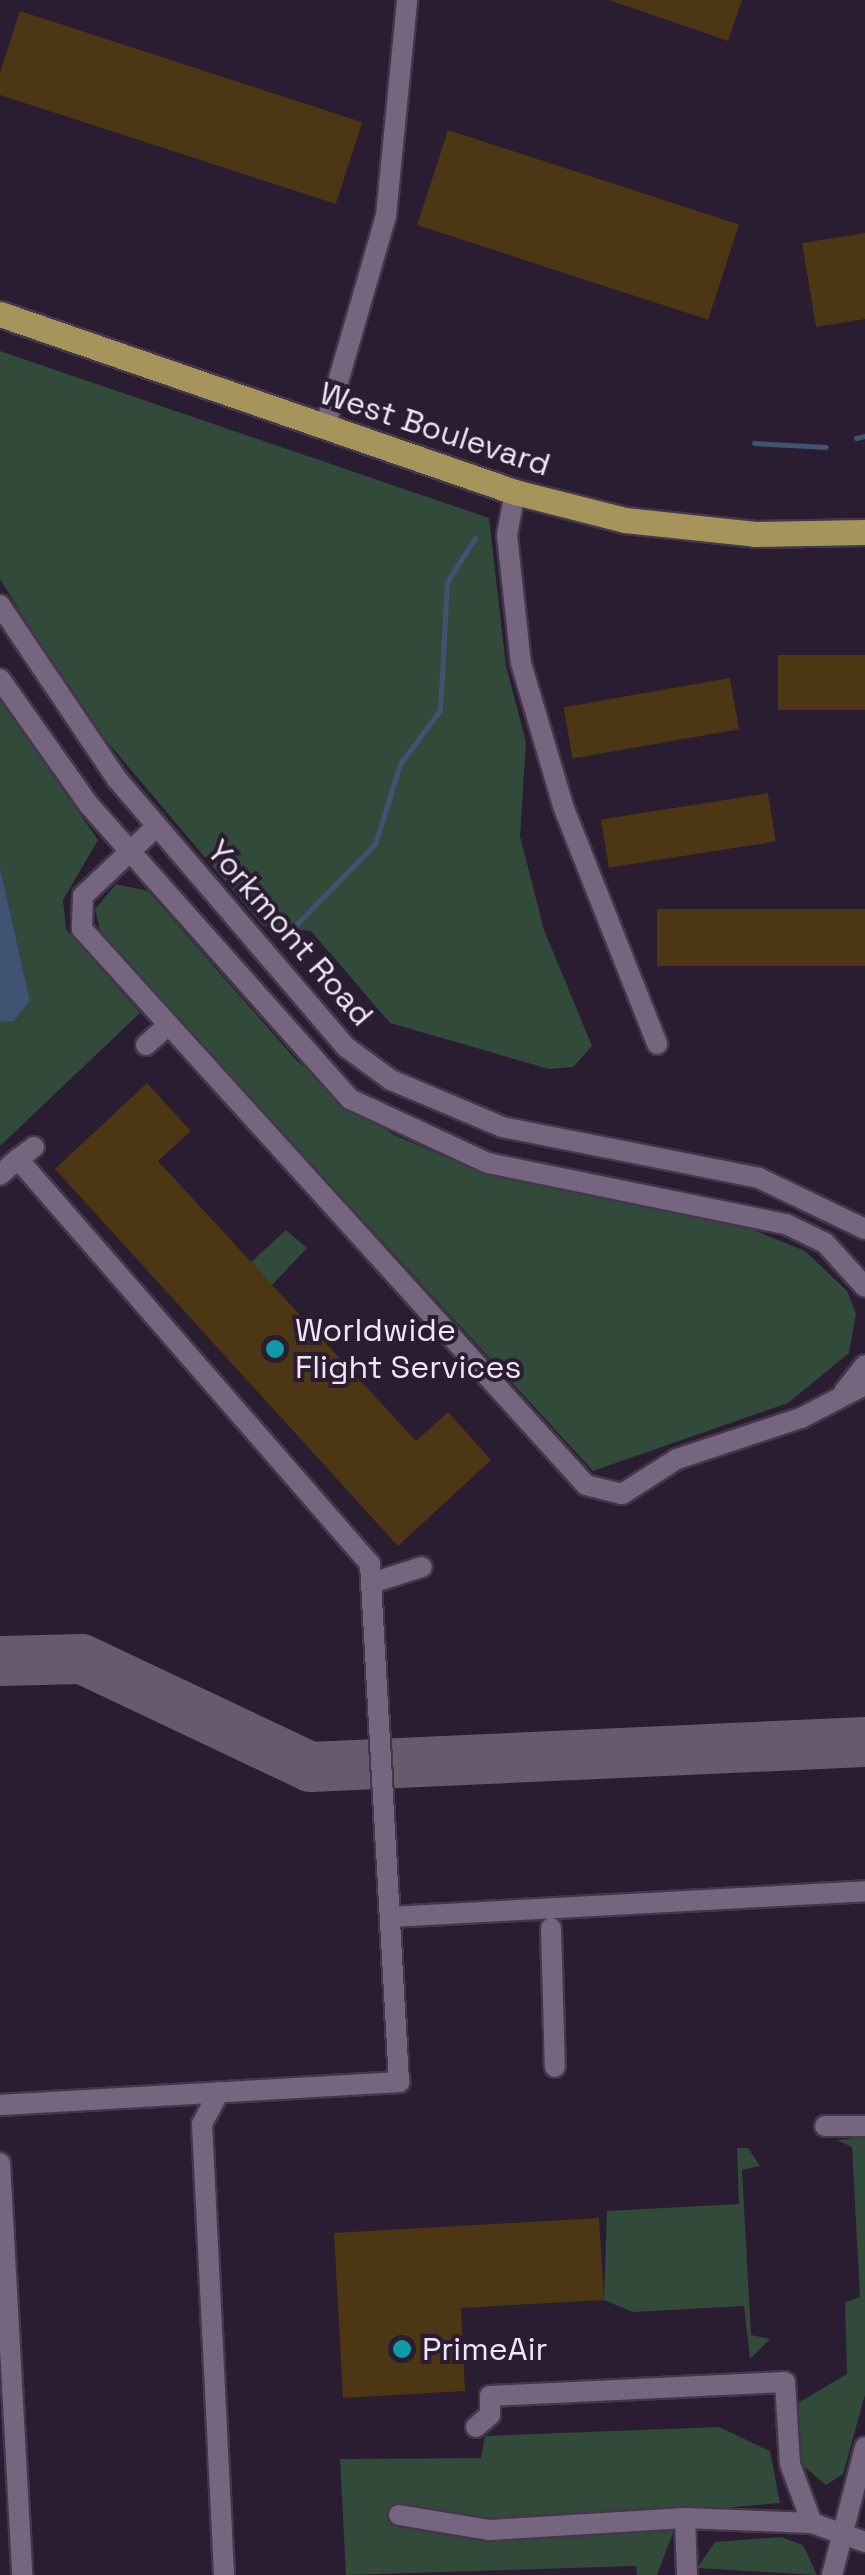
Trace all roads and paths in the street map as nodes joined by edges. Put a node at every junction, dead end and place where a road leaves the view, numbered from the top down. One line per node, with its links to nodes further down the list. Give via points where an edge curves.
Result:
1 (407, 0): 3 (street, via 386,216)
2 (0, 314): 3 (main road, West Boulevard)
3 (325, 427): 4 (main road, West Boulevard)
4 (515, 492): 5 (main road, West Boulevard, via 684,530); 11 (street, via 507,535 521,663 563,806)
5 (865, 532)
6 (0, 605): 8 (street, Yorkmont Road, via 74,723)
7 (0, 679): 9 (street, Yorkmont Road)
8 (158, 826): 9 (street); 14 (street, Yorkmont Road, via 346,1047 391,1080 502,1127 759,1178)
9 (128, 850): 10 (street, via 83,896 82,929); 15 (street, Yorkmont Road, via 314,1064 370,1112 488,1163 786,1224 837,1253)
10 (168, 1024): 12 (street); 18 (street, via 586,1485 611,1496)
11 (658, 1044)
12 (146, 1045)
13 (0, 1175): 20 (street, via 26,1153 360,1544)
14 (865, 1229)
15 (865, 1287)
16 (865, 1365): 18 (street)
17 (865, 1384): 18 (street)
18 (842, 1394)
19 (422, 1566): 20 (street)
20 (375, 1582): 22 (street)
21 (865, 1891): 22 (street)
22 (391, 1917): 25 (street, via 399,2082)
23 (551, 1928): 24 (street)
24 (556, 2066)
25 (219, 2092): 26 (street); 38 (street, via 202,2124)
26 (0, 2105)
27 (825, 2126): 28 (street)
28 (865, 2126)
29 (0, 2164): 37 (street)
30 (476, 2427): 34 (street, via 490,2416 490,2396 786,2382 790,2464)
31 (865, 2447): 35 (street)
32 (399, 2514): 33 (street, via 490,2530)
33 (685, 2518): 34 (street); 39 (street)
34 (812, 2523): 35 (street)
35 (842, 2536): 36 (street); 40 (street)
36 (865, 2542)
37 (22, 2575)
38 (224, 2575)
39 (687, 2575)
40 (832, 2575)

